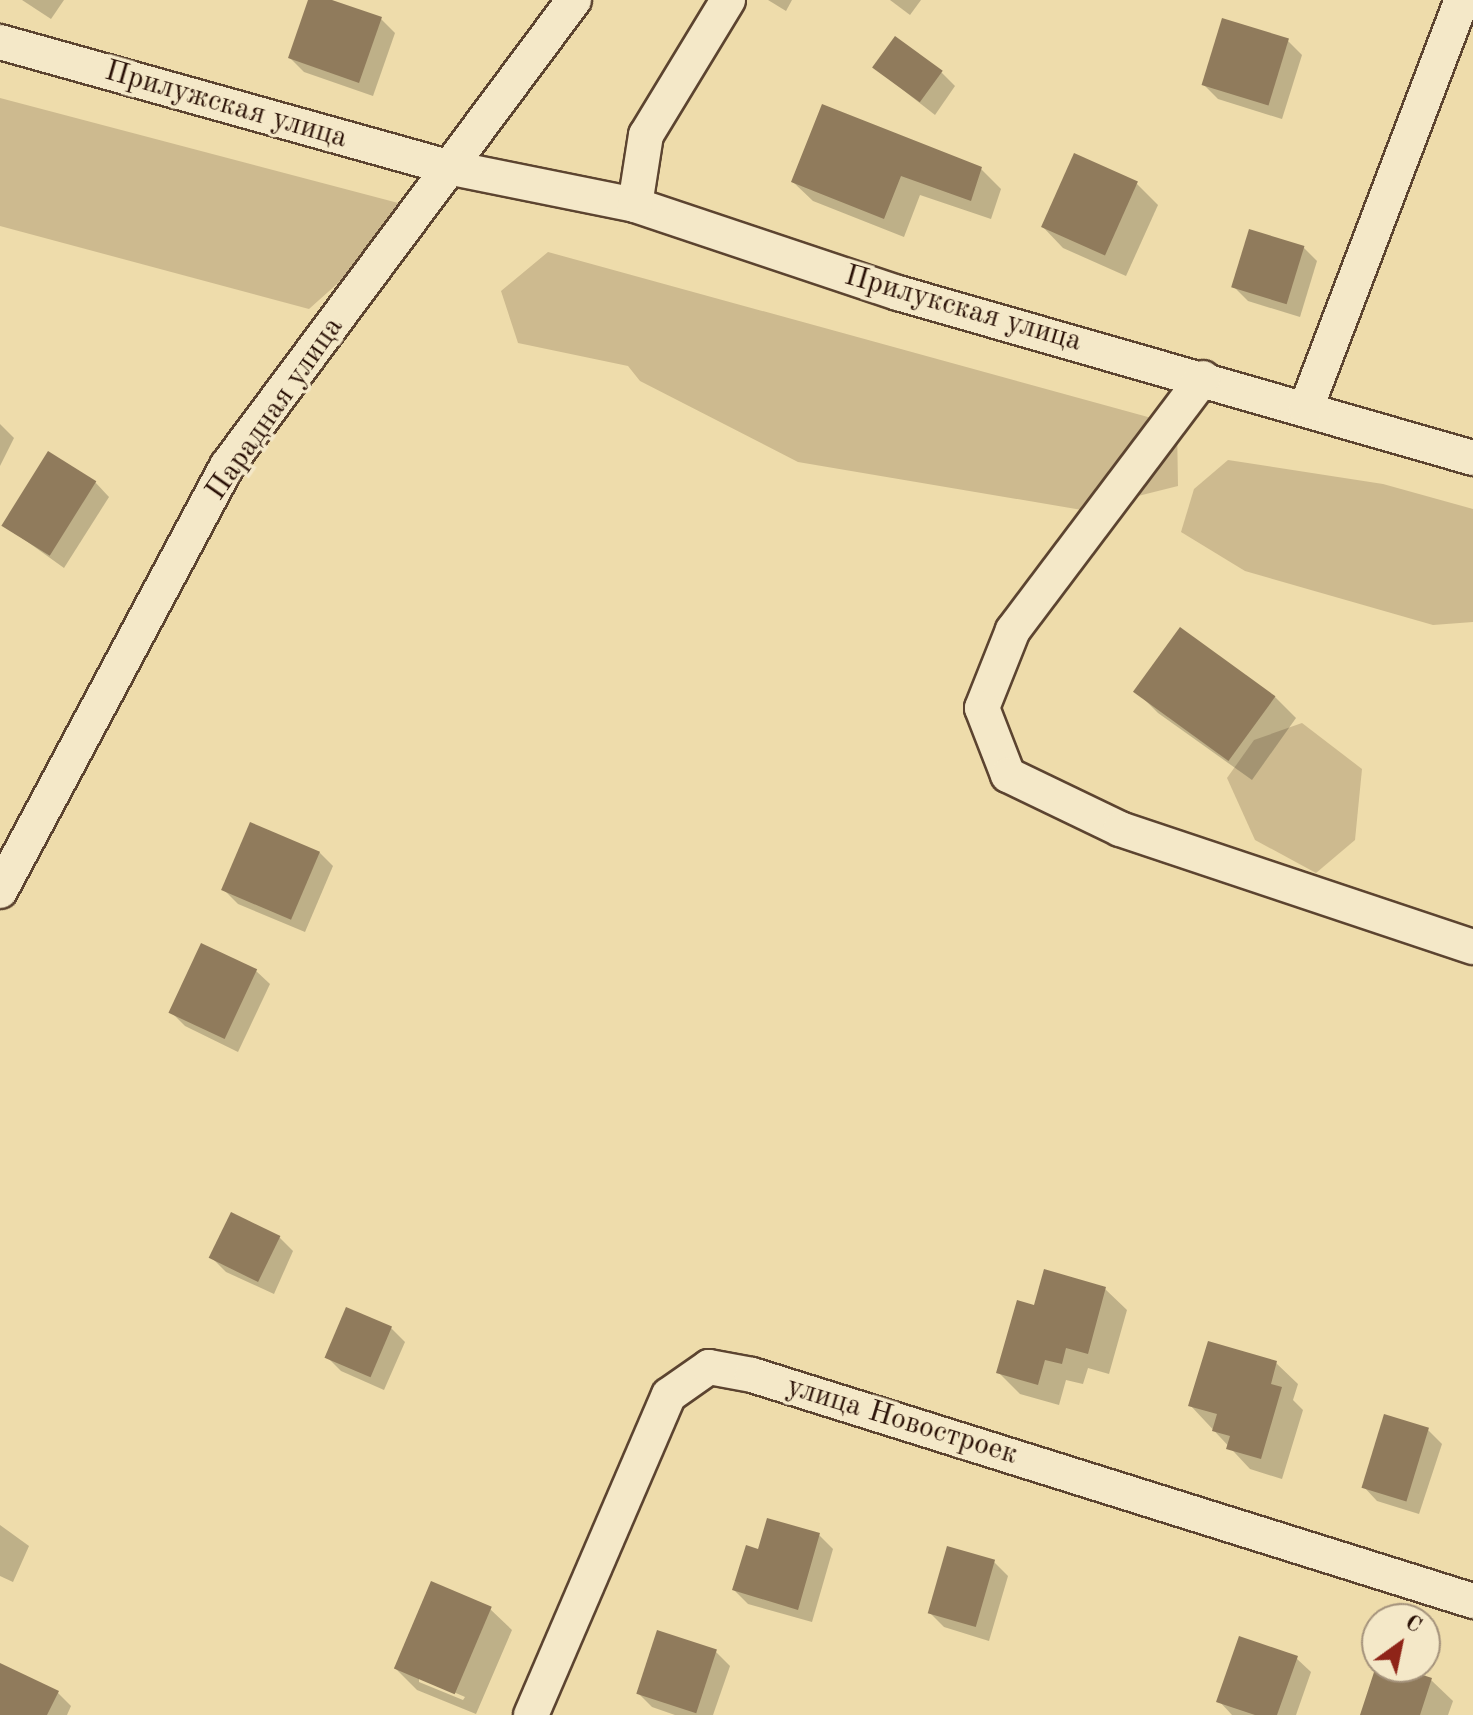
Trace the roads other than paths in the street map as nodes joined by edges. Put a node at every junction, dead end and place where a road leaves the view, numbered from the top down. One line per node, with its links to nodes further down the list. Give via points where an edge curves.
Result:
1 (574, 0): 5 (street, Парадная улица)
2 (728, 0): 6 (street, via 646,135)
3 (1462, 0): 8 (street)
4 (0, 42): 5 (street, Прилужская улица)
5 (452, 168): 6 (street, Прилукская улица); 10 (street, Парадная улица, via 227,466)
6 (635, 205): 7 (street, Прилукская улица, via 898,293)
7 (1203, 378): 8 (street, Прилукская улица); 11 (street, via 1013,630 982,708 1008,775 1120,829)
8 (1306, 408): 9 (street, Прилукская улица)
9 (1473, 458)
10 (0, 891)
11 (1473, 947)
12 (1473, 1601): 13 (street, улица Новостроек, via 752,1375 709,1367 669,1395)
13 (531, 1715)

